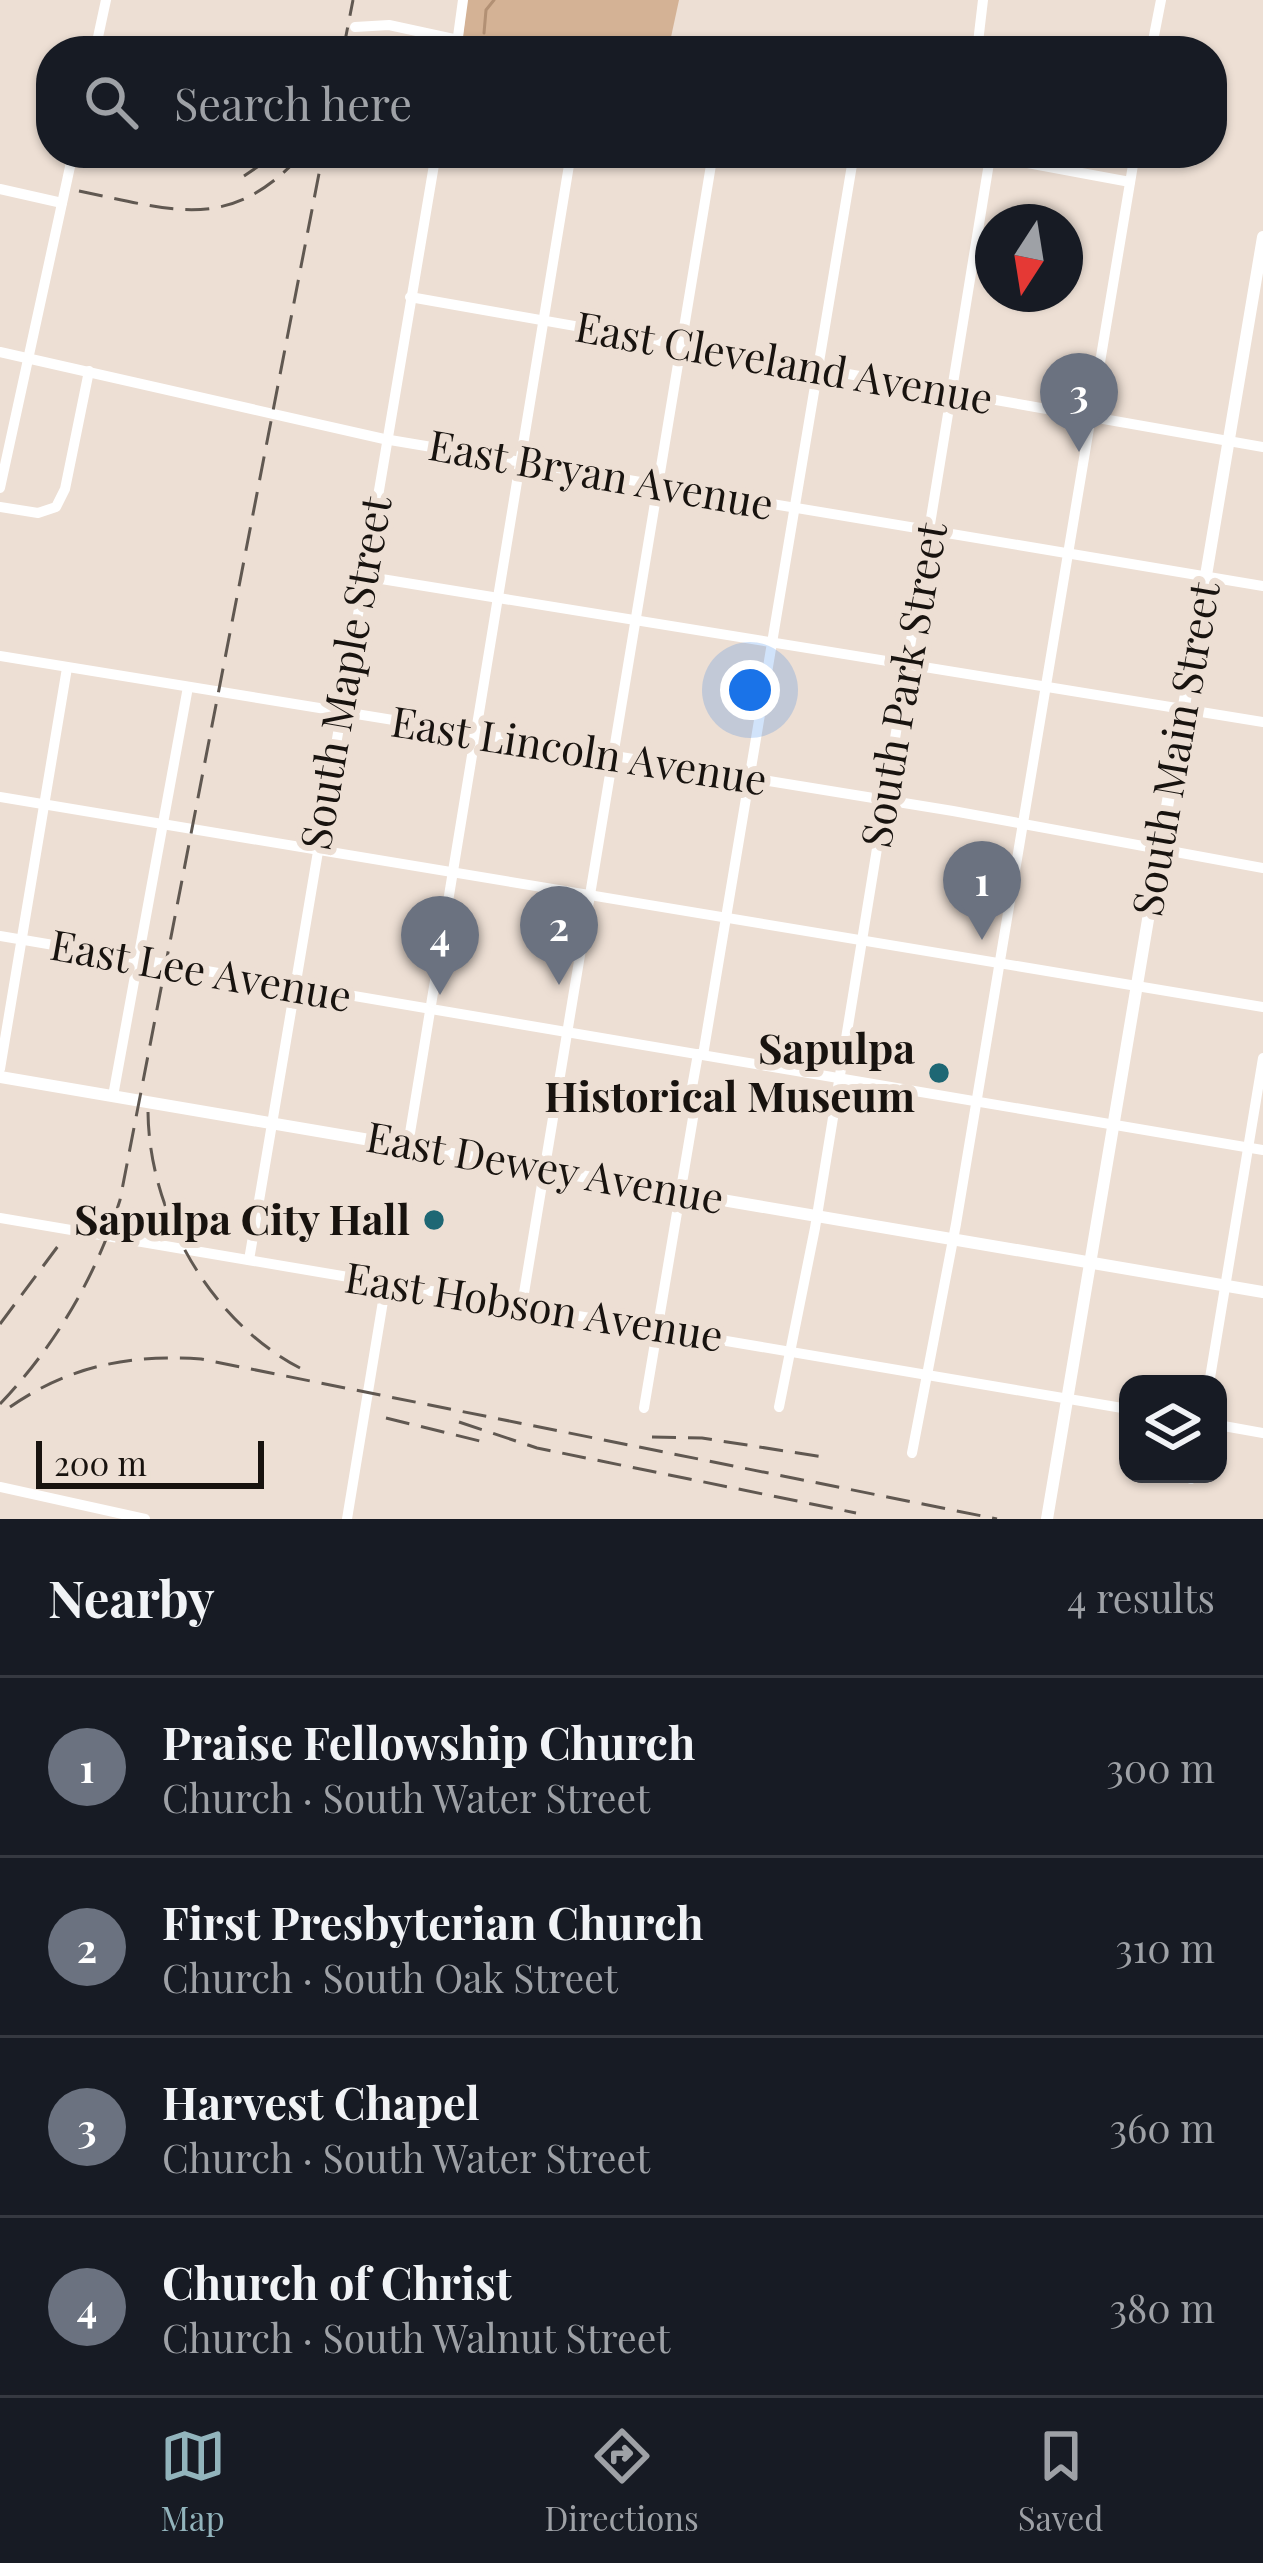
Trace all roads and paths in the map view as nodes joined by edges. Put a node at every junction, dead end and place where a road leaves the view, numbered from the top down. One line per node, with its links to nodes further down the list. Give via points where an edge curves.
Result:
1 (106, 0): 6 (street)
2 (463, 0): 8 (street)
3 (983, 0): 9 (street)
4 (1161, 0): 10 (street)
5 (355, 27): 7 (street, via 389,25)
6 (98, 36)
7 (423, 36)
8 (458, 36)
9 (979, 36)
10 (1154, 36)
11 (70, 168): 21 (street)
12 (433, 168): 23 (street, South Maple Street)
13 (568, 168): 24 (street)
14 (710, 168): 25 (street)
15 (851, 168): 28 (street)
16 (988, 168): 30 (street, South Park Street)
17 (1052, 168): 19 (street)
18 (1132, 168): 19 (street)
19 (1130, 182): 31 (street)
20 (0, 189): 21 (street)
21 (62, 202): 27 (street)
22 (1263, 237): 33 (main road, South Main Street)
23 (410, 297): 24 (street, East Cleveland Avenue); 32 (street, South Maple Street)
24 (542, 322): 25 (street, East Cleveland Avenue); 35 (street)
25 (680, 344): 28 (street, East Cleveland Avenue); 36 (street)
26 (0, 352): 27 (street, East Bryan Avenue)
27 (28, 358): 29 (street, East Bryan Avenue); 37 (street)
28 (816, 367): 30 (street, East Cleveland Avenue); 39 (street)
29 (89, 371): 32 (street, East Bryan Avenue); 38 (street, via 56,507)
30 (953, 390): 31 (street, East Cleveland Avenue); 40 (street, South Park Street)
31 (1091, 416): 33 (street, East Cleveland Avenue); 41 (street)
32 (384, 439): 35 (street, East Bryan Avenue); 42 (street, South Maple Street)
33 (1229, 441): 34 (street, East Cleveland Avenue); 43 (main road, South Main Street)
34 (1263, 446)
35 (522, 461): 36 (street, East Bryan Avenue); 45 (street)
36 (658, 484): 39 (street, East Bryan Avenue); 46 (street)
37 (0, 488)
38 (0, 507)
39 (795, 507): 40 (street, East Bryan Avenue); 47 (street)
40 (932, 530): 41 (street, East Bryan Avenue); 49 (street, South Park Street)
41 (1068, 554): 43 (street, East Bryan Avenue); 52 (street)
42 (363, 576): 45 (street); 54 (street, South Maple Street)
43 (1206, 577): 44 (street, East Bryan Avenue); 53 (main road, South Main Street)
44 (1263, 586)
45 (496, 596): 46 (street); 56 (street)
46 (635, 620): 47 (street); 57 (street)
47 (772, 643): 49 (street); 58 (street)
48 (0, 656): 50 (street, East Lincoln Avenue)
49 (908, 666): 52 (street); 60 (street, South Park Street)
50 (67, 668): 51 (street, East Lincoln Avenue); 61 (street)
51 (188, 687): 54 (street, East Lincoln Avenue); 62 (street)
52 (1044, 691): 53 (street); 63 (street)
53 (1185, 710): 55 (street); 65 (main road, South Main Street)
54 (340, 712): 56 (street, East Lincoln Avenue); 64 (street, South Maple Street)
55 (1263, 722)
56 (473, 734): 57 (street, East Lincoln Avenue); 67 (street)
57 (612, 757): 58 (street, East Lincoln Avenue); 68 (street)
58 (748, 777): 60 (street, East Lincoln Avenue); 69 (street)
59 (0, 797): 61 (street)
60 (884, 800): 63 (street, East Lincoln Avenue); 71 (street, South Park Street)
61 (44, 804): 62 (street); 72 (street)
62 (164, 823): 64 (street); 73 (street)
63 (1022, 827): 65 (street, East Lincoln Avenue); 74 (street)
64 (316, 849): 67 (street); 76 (street, South Maple Street)
65 (1158, 850): 66 (street, East Lincoln Avenue); 75 (main road, South Main Street)
66 (1263, 868)
67 (452, 872): 68 (street); 78 (street)
68 (587, 894): 69 (street); 79 (street)
69 (724, 915): 71 (street); 80 (street)
70 (0, 936): 72 (street, East Lee Avenue)
71 (859, 938): 74 (street); 83 (street, South Park Street)
72 (20, 940): 73 (street, East Lee Avenue); 82 (street)
73 (139, 959): 76 (street, East Lee Avenue); 84 (street)
74 (996, 963): 75 (street); 85 (street)
75 (1136, 985): 77 (street); 87 (main road, South Main Street)
76 (294, 987): 78 (street, East Lee Avenue); 86 (street, South Maple Street)
77 (1263, 1007)
78 (429, 1009): 79 (street, East Lee Avenue); 88 (street)
79 (568, 1032): 80 (street, East Lee Avenue); 91 (street)
80 (701, 1054): 83 (street, East Lee Avenue); 92 (street)
81 (1263, 1058): 89 (street)
82 (0, 1073): 84 (main road, East Dewey Avenue)
83 (840, 1076): 85 (street, East Lee Avenue); 93 (street, South Park Street)
84 (113, 1096): 86 (main road, East Dewey Avenue)
85 (976, 1101): 87 (street, East Lee Avenue); 95 (street)
86 (272, 1122): 88 (main road, East Dewey Avenue); 96 (street, South Maple Street)
87 (1113, 1124): 89 (street, East Lee Avenue); 97 (main road, South Main Street)
88 (408, 1144): 91 (main road, East Dewey Avenue)
89 (1249, 1148): 90 (street, East Lee Avenue); 99 (street)
90 (1263, 1150)
91 (544, 1168): 92 (main road, East Dewey Avenue); 101 (street)
92 (681, 1191): 93 (main road, East Dewey Avenue); 102 (street)
93 (818, 1214): 95 (main road, East Dewey Avenue); 103 (street, South Park Street)
94 (0, 1218): 96 (street, East Hobson Avenue)
95 (954, 1236): 97 (main road, East Dewey Avenue); 104 (street)
96 (249, 1260): 98 (street, East Hobson Avenue)
97 (1090, 1261): 99 (main road, East Dewey Avenue); 106 (main road, South Main Street)
98 (386, 1283): 101 (street, East Hobson Avenue); 115 (street)
99 (1227, 1286): 100 (main road, East Dewey Avenue); 105 (street)
100 (1263, 1292)
101 (522, 1305): 102 (street, East Hobson Avenue)
102 (658, 1326): 103 (street, East Hobson Avenue); 109 (street)
103 (790, 1350): 104 (street, East Hobson Avenue); 107 (street, South Park Street)
104 (928, 1373): 106 (street, East Hobson Avenue); 112 (street)
105 (1211, 1375)
106 (1067, 1398): 108 (street, East Hobson Avenue); 116 (main road, South Main Street)
107 (779, 1407)
108 (1119, 1407)
109 (644, 1408)
110 (1227, 1427): 111 (street)
111 (1263, 1433)
112 (912, 1453)
113 (0, 1486): 114 (street)
114 (146, 1519)
115 (347, 1519)
116 (1047, 1519)

